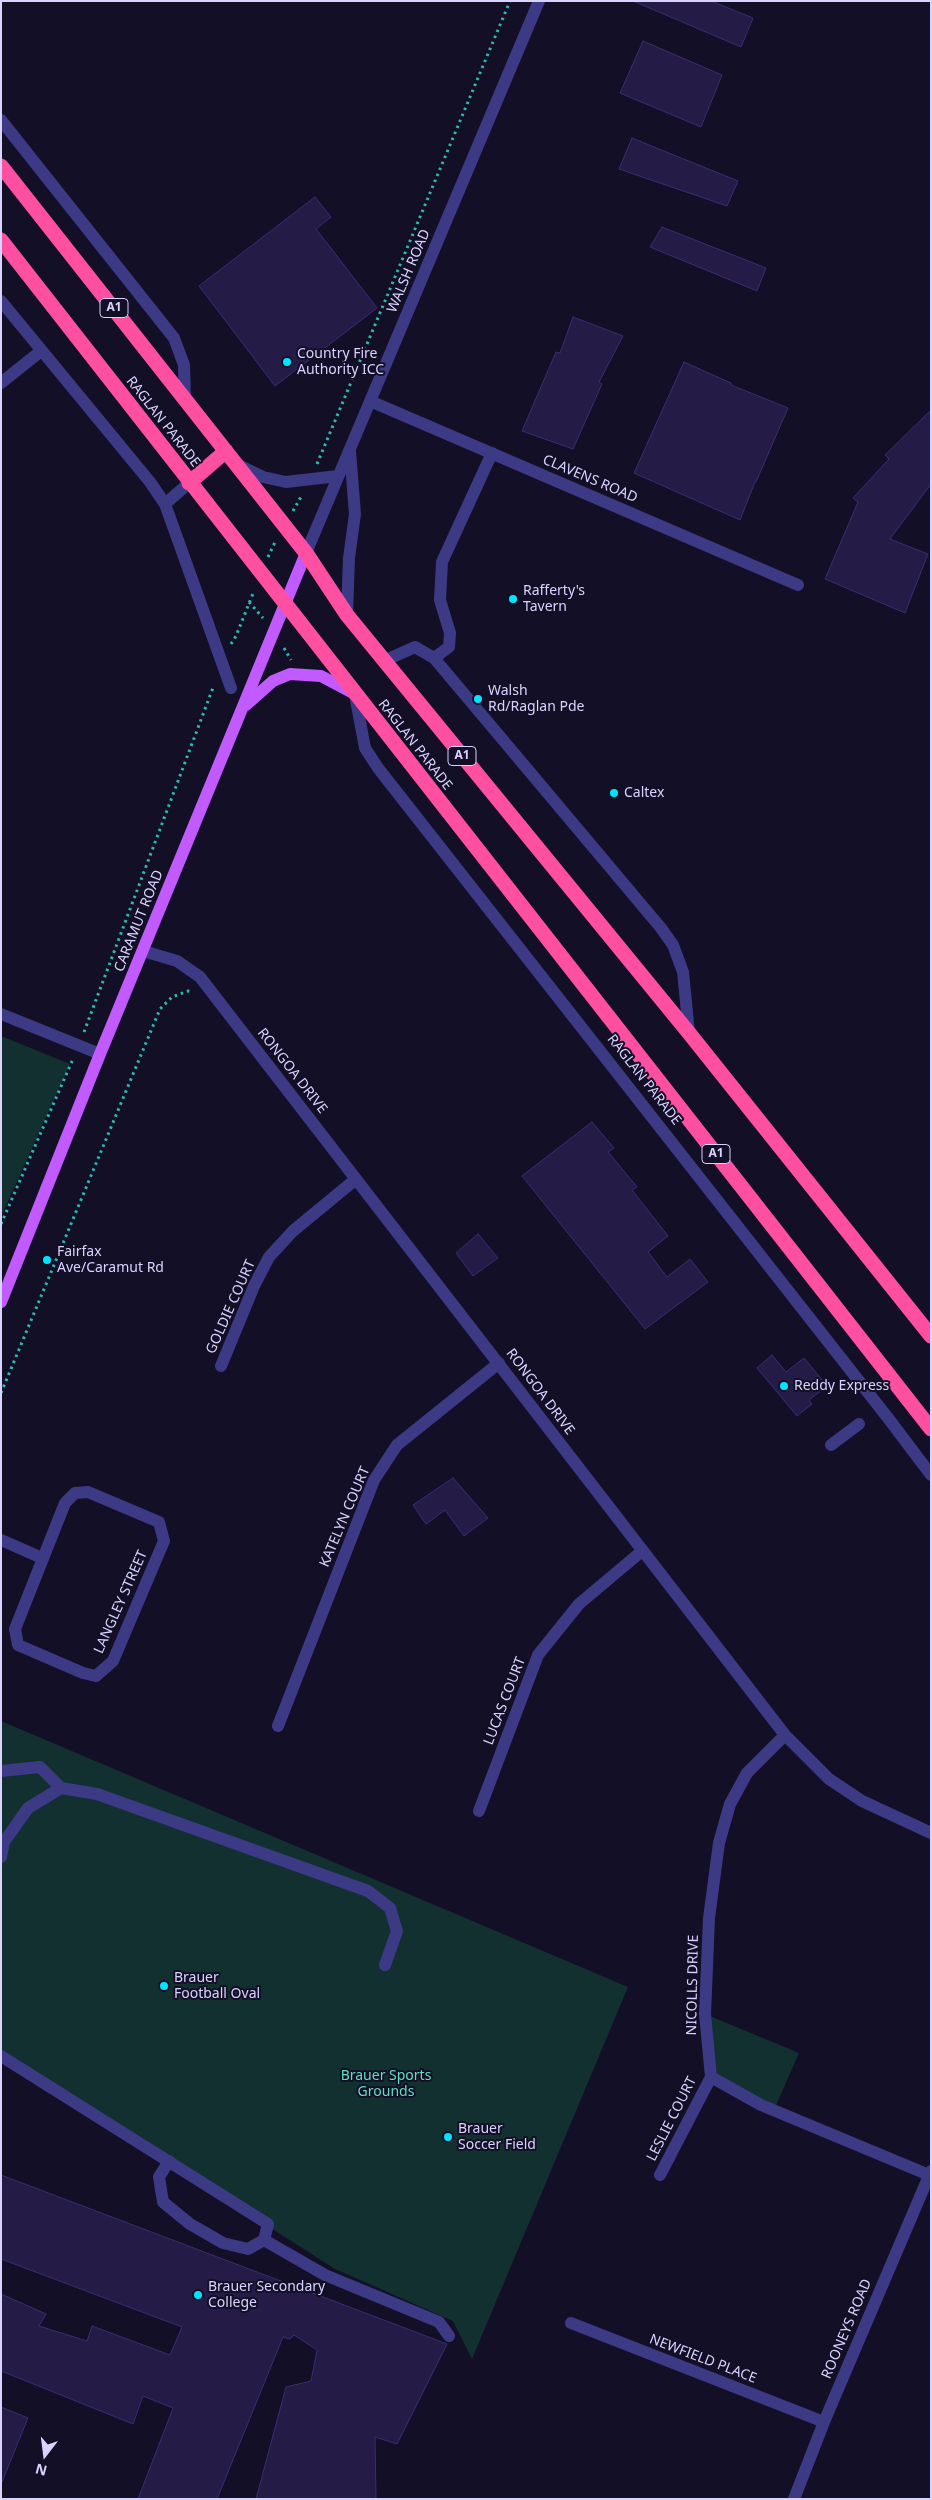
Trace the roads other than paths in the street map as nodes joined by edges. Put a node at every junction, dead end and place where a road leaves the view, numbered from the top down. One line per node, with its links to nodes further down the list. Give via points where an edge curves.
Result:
1 (539, 1): 9 (street, WALSH ROAD)
2 (1, 120): 8 (street, via 174,338 184,365)
3 (1, 166): 8 (highway, A1)
4 (1, 240): 15 (highway, RAGLAN PARADE / A1)
5 (1, 300): 6 (street)
6 (41, 351): 7 (street); 16 (street)
7 (1, 383)
8 (185, 397): 11 (highway, A1)
9 (370, 401): 10 (street, WALSH ROAD); 12 (street, CLAVENS ROAD)
10 (350, 449): 14 (street, WALSH ROAD); 20 (street, via 355,514 349,558)
11 (226, 451): 13 (highway, A1); 15 (highway)
12 (492, 453): 18 (street, CLAVENS ROAD); 21 (street, via 442,562 440,600 450,633 449,647)
13 (238, 465): 14 (street, via 276,480 309,481); 17 (highway, A1)
14 (338, 476): 17 (street, WALSH ROAD)
15 (189, 483): 16 (street); 19 (highway, RAGLAN PARADE / A1)
16 (166, 504): 23 (street)
17 (306, 554): 19 (main road, CARAMUT ROAD); 20 (highway, A1)
18 (798, 585)
19 (284, 604): 24 (highway, RAGLAN PARADE / A1); 25 (main road, CARAMUT ROAD)
20 (347, 615): 22 (highway, A1)
21 (434, 658): 22 (street, via 414,647); 28 (street, via 673,945 683,972)
22 (386, 660): 28 (highway, A1)
23 (231, 688)
24 (355, 695): 25 (main road, via 321,676 298,673 273,681); 36 (highway, RAGLAN PARADE / A1); 38 (street, RAGLAN PARADE, via 365,748 378,768)
25 (242, 708): 26 (main road, CARAMUT ROAD)
26 (143, 951): 29 (main road, CARAMUT ROAD); 30 (street, RONGOA DRIVE, via 177,961 200,977)
27 (1, 1014): 29 (street)
28 (689, 1033): 32 (highway, A1)
29 (100, 1054): 31 (main road, CARAMUT ROAD)
30 (356, 1179): 33 (street, RONGOA DRIVE); 34 (street, GOLDIE COURT, via 292,1232 269,1257)
31 (1, 1302)
32 (931, 1336)
33 (499, 1362): 40 (street, RONGOA DRIVE); 42 (street, KATELYN COURT, via 397,1446 374,1480)
34 (221, 1366)
35 (859, 1424): 37 (street)
36 (931, 1428)
37 (831, 1445)
38 (931, 1475)
39 (1, 1540): 41 (street)
40 (642, 1551): 43 (street, RONGOA DRIVE); 46 (street, LUCAS COURT, via 579,1604 538,1656)
41 (42, 1558): 41 (street, LANGLEY STREET, via 15,1629 18,1645 96,1676 113,1661 164,1541 158,1522 88,1492 76,1493 65,1503)
42 (278, 1726)
43 (785, 1735): 47 (street, RONGOA DRIVE, via 829,1779 862,1801); 51 (street, NICOLLS DRIVE, via 747,1773 730,1804 719,1843 709,1918 705,2014)
44 (1, 1771): 45 (street, via 40,1767)
45 (61, 1788): 48 (street, via 28,1808 4,1842); 49 (street, via 97,1794 368,1891 390,1908 398,1931)
46 (480, 1811)
47 (931, 1833)
48 (1, 1857)
49 (385, 1965)
50 (1, 2056): 52 (street)
51 (711, 2077): 53 (street, via 760,2105); 54 (street, LESLIE COURT)
52 (169, 2162): 55 (street, via 268,2224); 55 (street, via 159,2177 163,2202 190,2224 223,2243 248,2249)
53 (930, 2173): 58 (street, ROONEYS ROAD)
54 (660, 2175)
55 (264, 2240): 57 (street, via 325,2275 439,2322)
56 (571, 2324): 58 (street, NEWFIELD PLACE)
57 (450, 2336)
58 (824, 2422): 59 (street, ROONEYS ROAD)
59 (794, 2499)

